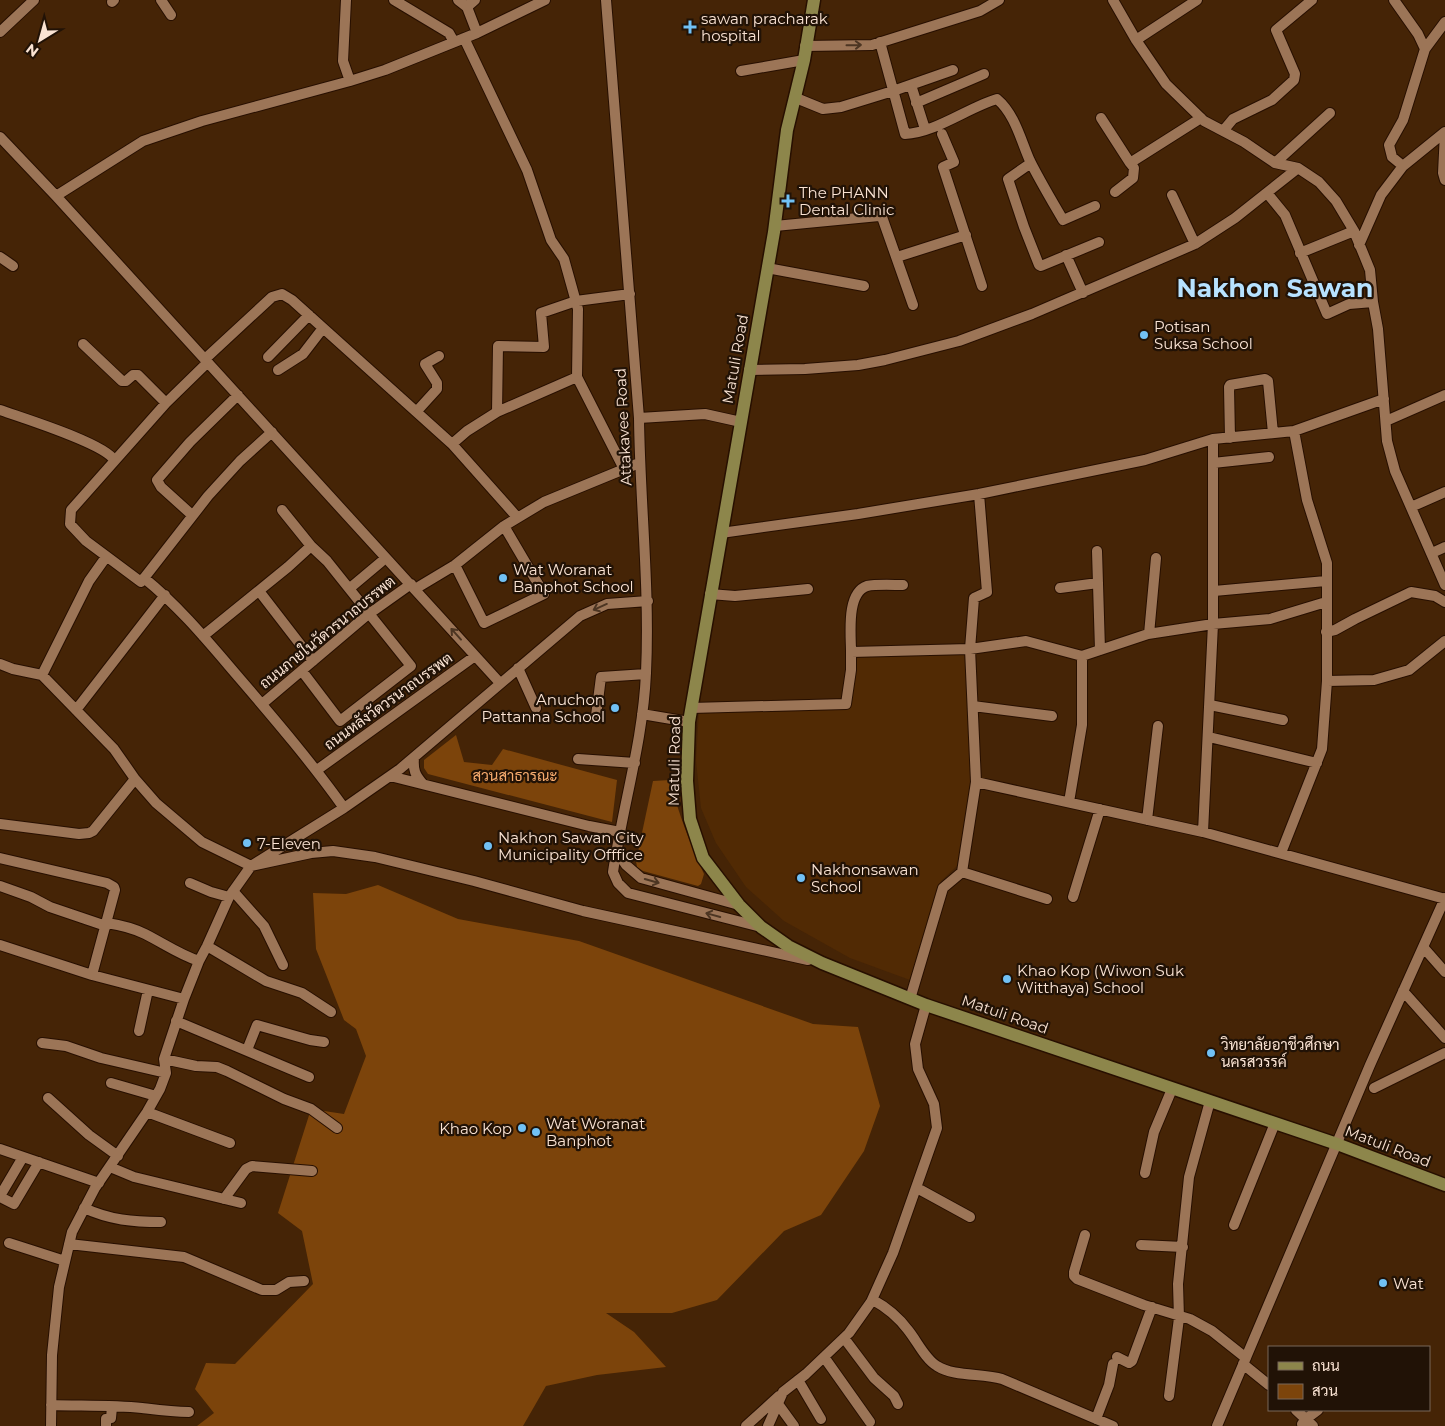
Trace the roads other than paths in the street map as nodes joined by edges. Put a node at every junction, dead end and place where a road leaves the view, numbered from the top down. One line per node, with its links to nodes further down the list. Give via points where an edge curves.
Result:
1 (34, 0): 17 (street)
2 (161, 0): 15 (street)
3 (346, 0): 28 (street, via 343,61)
4 (394, 0): 19 (street)
5 (458, 0): 14 (street)
6 (545, 0): 18 (street)
7 (606, 0): 67 (street, Attakavee Road)
8 (814, 0): 22 (main road, Matuli Road)
9 (999, 0): 21 (street, via 980,11)
10 (1113, 0): 20 (street)
11 (1197, 0): 20 (street)
12 (1312, 0): 37 (street, via 1276,30 1295,74 1294,80 1272,100 1233,119)
13 (1394, 0): 23 (street)
14 (471, 3): 18 (street)
15 (171, 16)
16 (1445, 22): 23 (street)
17 (0, 32)
18 (477, 33): 19 (street)
19 (459, 40): 28 (street); 68 (street, via 528,170 551,240 564,259)
20 (1136, 40): 35 (street, via 1166,84)
21 (880, 42): 22 (street, one-way to 21, via 872,45); 30 (street)
22 (805, 46): 24 (main road, Matuli Road)
23 (1425, 49): 44 (street, via 1403,120 1389,145 1392,157)
24 (804, 60): 26 (street); 31 (main road, Matuli Road)
25 (953, 70): 29 (street)
26 (741, 71)
27 (984, 74): 32 (street)
28 (350, 81): 50 (street, via 202,121 143,141)
29 (911, 85): 30 (street); 32 (street)
30 (893, 92): 31 (street, via 823,109); 36 (street, via 905,134)
31 (796, 98): 52 (main road, Matuli Road, via 787,130)
32 (916, 103): 36 (street)
33 (1330, 112): 43 (street)
34 (1101, 118): 42 (street)
35 (1201, 118): 37 (street); 42 (street)
36 (925, 129): 41 (street, via 997,99 1013,120)
37 (1224, 131): 43 (street)
38 (1445, 132): 44 (street); 46 (street)
39 (942, 134): 54 (street, via 954,162 942,168)
40 (0, 137): 50 (street)
41 (1031, 163): 51 (street, via 1063,220); 59 (street, via 1008,179 1024,227 1039,265)
42 (1130, 163): 47 (street, via 1134,168 1133,178)
43 (1276, 163): 45 (street)
44 (1403, 166): 57 (street, via 1381,196)
45 (1298, 168): 48 (street); 53 (street, via 1319,182 1336,201)
46 (1445, 180)
47 (1115, 192)
48 (1267, 193): 56 (street); 58 (street, via 1284,215)
49 (1172, 195): 56 (street)
50 (56, 196): 76 (street)
51 (1095, 206)
52 (775, 226): 61 (street, via 879,216 884,219); 63 (main road, Matuli Road)
53 (1354, 231): 57 (street); 58 (street)
54 (966, 235): 61 (street); 65 (street)
55 (1099, 242): 59 (street)
56 (1195, 244): 66 (street)
57 (1359, 245): 69 (street, via 1370,270)
58 (1300, 253): 69 (street, via 1327,314 1350,304)
59 (1066, 255): 66 (street)
60 (0, 257): 62 (street)
61 (897, 257): 70 (street)
62 (13, 266)
63 (767, 268): 64 (street); 78 (main road, Matuli Road)
64 (864, 286)
65 (982, 286)
66 (1083, 293): 78 (street, via 959,341 885,360 805,369)
67 (630, 294): 68 (street); 87 (street, Attakavee Road)
68 (576, 301): 79 (street); 86 (street, via 541,313 544,347 498,346)
69 (1373, 302): 82 (street)
70 (913, 305)
71 (309, 315): 72 (street); 75 (street); 76 (street, via 282,294 272,297)
72 (323, 328): 77 (street, via 303,354); 85 (street)
73 (83, 344): 83 (street, via 122,381 138,375)
74 (439, 356): 85 (street, via 425,364 437,383 437,389)
75 (268, 357)
76 (206, 360): 80 (street); 83 (street)
77 (278, 370)
78 (749, 370): 89 (main road, Matuli Road)
79 (577, 378): 86 (street); 100 (street)
80 (238, 395): 91 (street); 105 (street, via 190,442 158,480 161,488)
81 (1445, 395): 88 (street)
82 (1384, 399): 88 (street); 90 (street)
83 (166, 403): 97 (street)
84 (0, 410): 97 (street, via 84,441)
85 (416, 411): 95 (street)
86 (497, 412): 95 (street)
87 (639, 418): 89 (street, via 705,414); 98 (street, Attakavee Road)
88 (1386, 421): 103 (street, via 1395,471)
89 (741, 422): 108 (main road, Matuli Road)
90 (1294, 431): 92 (street); 118 (street, via 1307,500 1327,563)
91 (272, 432): 105 (street, via 240,460); 122 (street)
92 (1273, 433): 93 (street); 93 (street, via 1266,379 1230,385)
93 (1230, 438): 94 (street)
94 (1213, 439): 99 (street); 102 (street, via 1145,460)
95 (452, 444): 106 (street)
96 (1269, 457): 99 (street)
97 (114, 460): 113 (street, via 71,510 70,524)
98 (640, 463): 100 (street, ถนนภายในวัดวรนาถบรรพต); 130 (street, Attakavee Road)
99 (1213, 463): 127 (street)
100 (624, 469): 106 (street, ถนนภายในวัดวรนาถบรรพต, via 544,502)
101 (1445, 492): 103 (street)
102 (979, 494): 108 (street); 139 (street, via 987,592 974,598)
103 (1411, 507): 112 (street)
104 (282, 510): 109 (street)
105 (192, 515): 117 (street)
106 (517, 517): 107 (street, ถนนภายในวัดวรนาถบรรพต)
107 (504, 526): 116 (street, ถนนภายในวัดวรนาถบรรพต); 116 (street, via 544,594 484,623)
108 (721, 533): 129 (main road, Matuli Road)
109 (311, 546): 123 (street); 126 (street)
110 (1445, 547): 112 (street)
111 (1097, 552): 119 (street)
112 (1432, 553): 121 (street)
113 (106, 557): 117 (street, via 141,582); 149 (street, via 88,581)
114 (1156, 558): 136 (street)
115 (381, 562): 123 (street)
116 (455, 564): 122 (street, ถนนภายในวัดวรนาถบรรพต)
117 (144, 578): 128 (street)
118 (1326, 581): 127 (street); 131 (street)
119 (1098, 583): 124 (street); 140 (street)
120 (903, 584): 141 (street, via 866,586 858,594 852,607)
121 (1445, 585)
122 (413, 586): 133 (street, ถนนภายในวัดวรนาถบรรพต); 142 (street, one-way to 122)
123 (350, 588): 133 (street)
124 (1060, 588)
125 (808, 589): 129 (street, via 735,596)
126 (259, 591): 137 (street); 144 (street)
127 (1214, 592): 134 (street)
128 (165, 594): 137 (street); 157 (street)
129 (710, 594): 156 (main road, Matuli Road)
130 (648, 600): 146 (street, one-way to 146, via 607,604 580,616); 148 (street, Attakavee Road)
131 (1326, 602): 134 (street, via 1270,619); 135 (street)
132 (1445, 602): 135 (street, via 1435,596 1411,592)
133 (369, 614): 144 (street, ถนนภายในวัดวรนาถบรรพต); 147 (street, via 411,666 340,721)
134 (1213, 624): 136 (street); 153 (street)
135 (1326, 632): 150 (street)
136 (1149, 634): 140 (street)
137 (203, 636): 152 (street)
138 (1445, 641): 150 (street, via 1409,670 1374,680)
139 (970, 649): 141 (street); 143 (street, via 1026,641); 154 (street)
140 (1100, 650): 143 (street)
141 (851, 652): 156 (street, via 846,704)
142 (476, 656): 151 (street); 169 (street, ถนนหลังวัดวรนาถบรรพต)
143 (1082, 656): 174 (street, via 1082,725)
144 (313, 661): 147 (street, ถนนภายในวัดวรนาถบรรพต)
145 (0, 664): 149 (street, via 13,670)
146 (518, 668): 151 (street); 155 (street)
147 (302, 671): 152 (street, ถนนภายในวัดวรนาถบรรพต)
148 (646, 674): 158 (street, Attakavee Road); 159 (street, via 600,677)
149 (42, 675): 157 (street)
150 (1327, 680): 168 (street, via 1322,749)
151 (500, 683): 165 (street)
152 (262, 704): 169 (street)
153 (1210, 705): 161 (street); 164 (street)
154 (973, 706): 160 (street); 172 (street)
155 (536, 708)
156 (691, 708): 162 (main road, Matuli Road)
157 (76, 710): 171 (street, via 114,749)
158 (642, 714): 162 (street); 167 (street, Attakavee Road)
159 (596, 716)
160 (1052, 716)
161 (1283, 720)
162 (689, 722): 194 (main road, Matuli Road, via 687,781 690,819 703,858)
163 (1158, 726): 177 (street)
164 (1209, 737): 168 (street); 180 (street)
165 (414, 758): 170 (street); 173 (street, via 413,768)
166 (578, 759): 167 (street)
167 (635, 763): 179 (street, Attakavee Road)
168 (1317, 763): 184 (street)
169 (318, 770): 175 (street)
170 (390, 776): 173 (street); 175 (street)
171 (135, 779): 178 (street, via 89,833); 186 (street, via 156,803 202,842)
172 (976, 782): 174 (street); 187 (street)
173 (423, 784): 179 (street)
174 (1069, 802): 176 (street)
175 (344, 808): 181 (street)
176 (1100, 809): 177 (street); 191 (street)
177 (1147, 820): 180 (street)
178 (0, 824)
179 (620, 832): 182 (street, Attakavee Road)
180 (1203, 832): 184 (street)
181 (297, 837): 183 (street, via 294,844 298,851); 186 (street)
182 (616, 850): 194 (street, one-way to 194, via 633,873 641,878); 196 (street, Attakavee Road, one-way to 182, via 628,893 614,877)
183 (311, 853): 186 (street); 201 (street, via 333,851 375,857 582,911)
184 (1281, 854): 192 (street)
185 (0, 858): 195 (street, via 111,884 115,890)
186 (251, 866): 190 (street)
187 (962, 872): 193 (street); 208 (street, via 943,888)
188 (190, 882): 190 (street, via 211,892)
189 (0, 886): 195 (street)
190 (231, 894): 198 (street); 202 (street, via 264,926)
191 (1073, 897)
192 (1445, 898): 199 (street)
193 (1047, 899)
194 (738, 905): 196 (main road, Matuli Road)
195 (106, 925): 200 (street, via 129,927); 204 (street)
196 (761, 927): 201 (main road, Matuli Road, via 788,946)
197 (0, 946): 204 (street)
198 (207, 946): 200 (street); 210 (street, via 266,981 302,993)
199 (1423, 947): 203 (street); 206 (street)
200 (199, 960): 207 (street)
201 (822, 963): 208 (main road, Matuli Road)
202 (283, 965)
203 (1445, 972)
204 (92, 975): 205 (street)
205 (148, 990): 207 (street); 212 (street)
206 (1403, 991): 213 (street); 231 (street)
207 (184, 999): 211 (street)
208 (910, 999): 209 (main road, Matuli Road)
209 (926, 1005): 223 (main road, Matuli Road); 241 (street, via 914,1044 918,1070 934,1104 937,1128)
210 (331, 1012)
211 (176, 1021): 216 (street); 218 (street)
212 (139, 1031)
213 (1445, 1038)
214 (324, 1042): 216 (street, via 257,1025)
215 (42, 1043): 219 (street, via 66,1046)
216 (247, 1050): 220 (street)
217 (1445, 1053): 222 (street)
218 (164, 1059): 219 (street); 229 (street, via 217,1067 311,1109)
219 (166, 1073): 224 (street)
220 (309, 1077)
221 (110, 1083): 224 (street)
222 (1374, 1088)
223 (1172, 1089): 226 (main road, Matuli Road); 238 (street, via 1154,1132)
224 (156, 1096): 227 (street)
225 (48, 1098): 233 (street)
226 (1210, 1101): 228 (main road, Matuli Road); 253 (street, via 1190,1177)
227 (147, 1112): 230 (street); 233 (street)
228 (1275, 1123): 231 (main road, Matuli Road); 248 (street)
229 (337, 1128)
230 (230, 1143)
231 (1337, 1144): 240 (main road, Matuli Road); 261 (street)
232 (0, 1149): 234 (street)
233 (118, 1156): 236 (street)
234 (23, 1157): 235 (street); 242 (street)
235 (39, 1162): 239 (street); 242 (street, via 14,1204)
236 (110, 1166): 239 (street); 243 (street, via 134,1177)
237 (312, 1171): 243 (street, via 252,1166 246,1169)
238 (1145, 1173)
239 (99, 1183): 245 (street)
240 (1445, 1185)
241 (916, 1188): 246 (street); 256 (street)
242 (0, 1196)
243 (224, 1199): 244 (street)
244 (241, 1203)
245 (84, 1208): 247 (street, via 109,1218); 251 (street)
246 (970, 1217)
247 (160, 1222)
248 (1234, 1225)
249 (1085, 1235): 257 (street, via 1074,1276)
250 (8, 1243): 254 (street)
251 (69, 1244): 254 (street); 255 (street, via 184,1257 262,1290 276,1290 289,1282)
252 (1141, 1245): 253 (street)
253 (1183, 1247): 258 (street, via 1178,1284)
254 (66, 1261): 268 (street, via 59,1287 52,1350)
255 (304, 1281)
256 (873, 1300): 259 (street); 274 (street, via 907,1328 938,1367 993,1376)
257 (1152, 1307): 258 (street); 274 (street, via 1132,1362 1115,1360)
258 (1179, 1315): 261 (street, via 1205,1326); 265 (street)
259 (844, 1338): 260 (street); 267 (street)
260 (824, 1357): 262 (street); 275 (street)
261 (1245, 1361): 263 (street); 283 (street)
262 (798, 1380): 264 (street); 273 (street)
263 (1268, 1384)
264 (783, 1392): 266 (street); 279 (street)
265 (1169, 1396)
266 (778, 1404): 280 (street); 281 (street)
267 (898, 1404)
268 (51, 1405): 269 (street); 277 (street)
269 (112, 1406): 272 (street); 278 (street)
270 (1297, 1411): 276 (street)
271 (1317, 1411): 276 (street)
272 (189, 1412)
273 (821, 1419)
274 (1096, 1419): 282 (street)
275 (870, 1422)
276 (1307, 1423)
277 (51, 1426)
278 (106, 1426)
279 (746, 1426)
280 (768, 1426)
281 (794, 1426)
282 (1113, 1426)
283 (1217, 1426)

